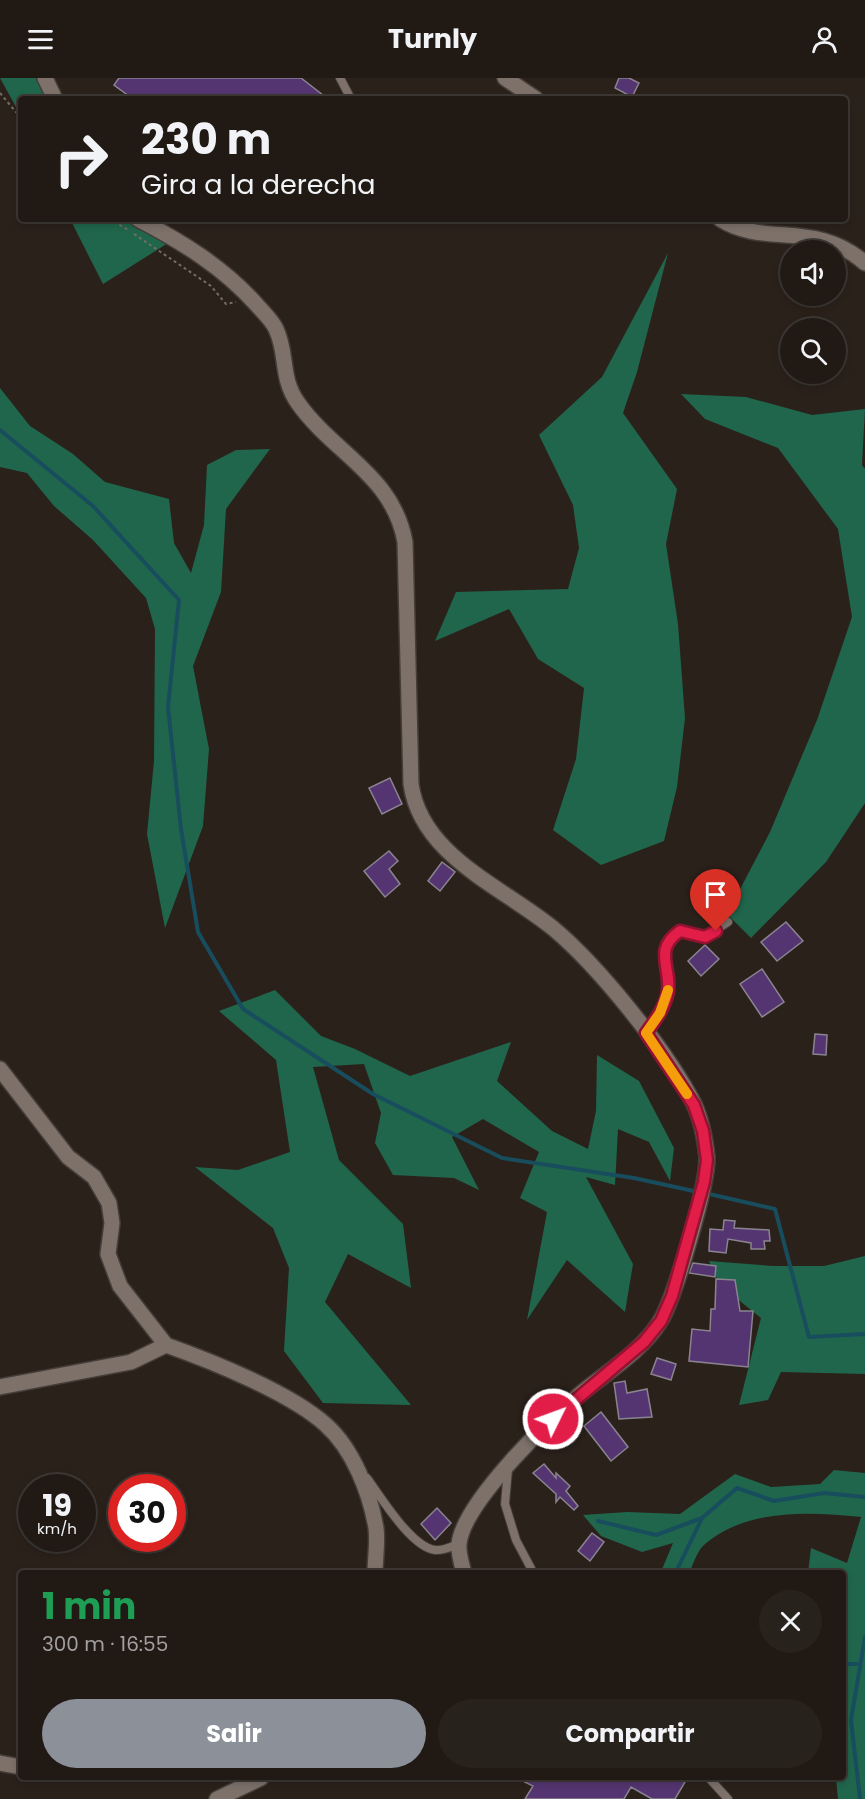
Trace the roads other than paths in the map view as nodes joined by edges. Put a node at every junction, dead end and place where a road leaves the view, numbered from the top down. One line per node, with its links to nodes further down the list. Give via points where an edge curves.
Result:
1 (45, 78): 4 (street)
2 (340, 78): 5 (lane)
3 (505, 78): 6 (street)
4 (54, 96)
5 (349, 96)
6 (532, 96)
7 (143, 222): 11 (street, via 201,255 252,299 276,328 286,383 298,404 379,486 401,520 405,542 411,784 422,820 454,856 577,949)
8 (726, 222): 9 (street, via 752,232 822,238 843,246)
9 (865, 262)
10 (728, 922): 11 (lane, via 705,937 680,931 672,937 664,958 668,995)
11 (646, 1033): 16 (street, via 694,1105 707,1160 672,1296 661,1321 636,1349 566,1406)
12 (0, 1069): 13 (street, via 68,1157 94,1178 109,1203 112,1222 108,1254 120,1286)
13 (166, 1345): 14 (street, via 131,1362); 15 (street, via 207,1360 294,1404 326,1425)
14 (0, 1387)
15 (344, 1448): 17 (lane, via 418,1540 432,1550); 18 (street, via 370,1505 376,1530)
16 (508, 1467): 17 (street, via 474,1508); 20 (lane, via 505,1504 516,1540)
17 (459, 1544): 19 (street)
18 (375, 1570)
19 (463, 1570)
20 (532, 1570)
21 (0, 1764): 22 (street)
22 (18, 1767)
23 (257, 1780): 26 (street)
24 (710, 1780): 25 (lane)
25 (720, 1796): 27 (lane)
26 (217, 1799)
27 (728, 1799)

